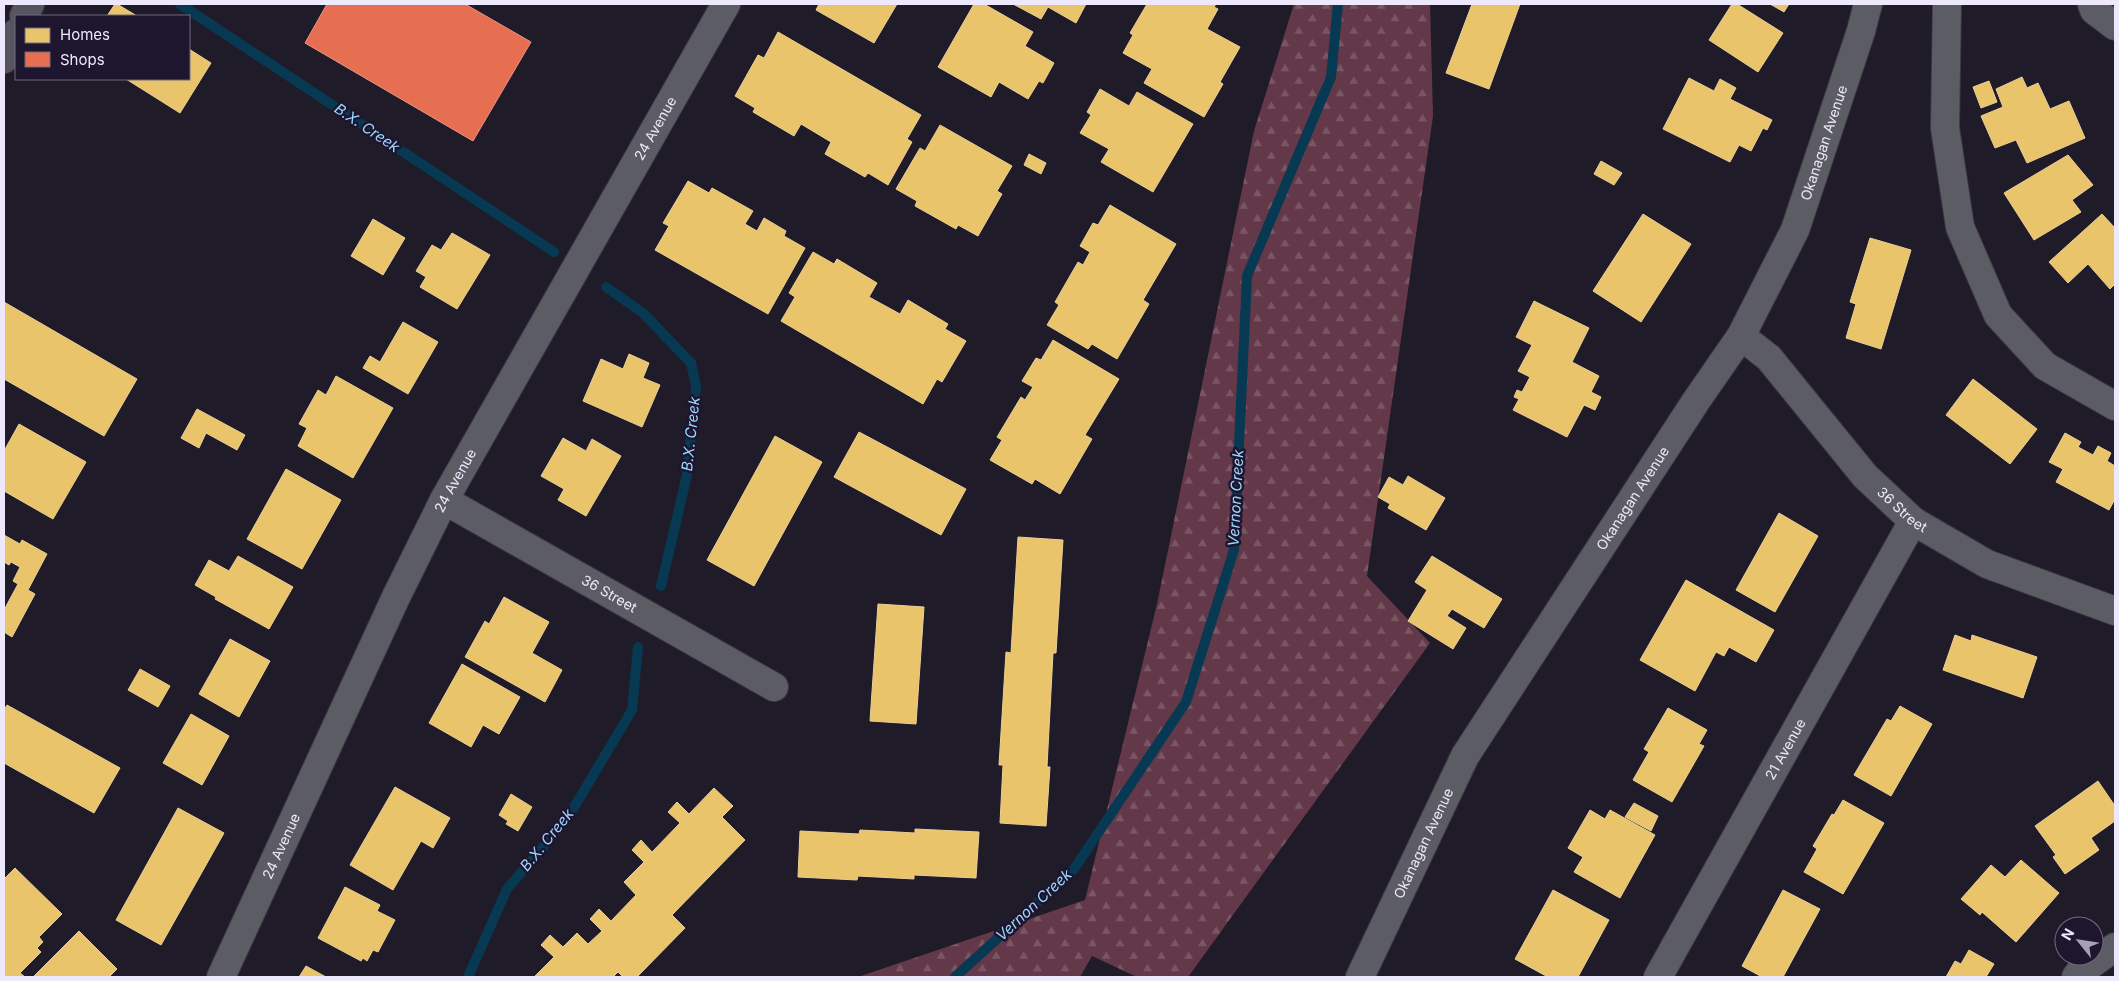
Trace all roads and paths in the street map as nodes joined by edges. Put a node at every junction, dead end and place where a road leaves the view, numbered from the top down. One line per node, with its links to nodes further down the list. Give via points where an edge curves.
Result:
1 (726, 4): 10 (street, 24 Avenue)
2 (1868, 4): 8 (street, Okanagan Avenue, via 1795,230)
3 (1947, 4): 9 (street, via 1945,128 1960,227 1998,315 2045,366)
4 (2092, 4): 5 (street, via 2094,10)
5 (2115, 26)
6 (15, 35): 7 (main road)
7 (4, 59)
8 (1741, 336): 11 (street, 36 Street, via 1769,358 1865,476); 16 (street, Okanagan Avenue, via 1465,756)
9 (2115, 406)
10 (444, 500): 13 (street, 36 Street); 15 (street, 24 Avenue)
11 (1913, 521): 12 (street, 36 Street, via 1987,564); 17 (street, 21 Avenue)
12 (2115, 611)
13 (774, 687)
14 (2115, 947): 18 (street)
15 (221, 977)
16 (1360, 977)
17 (1658, 977)
18 (2076, 977)

